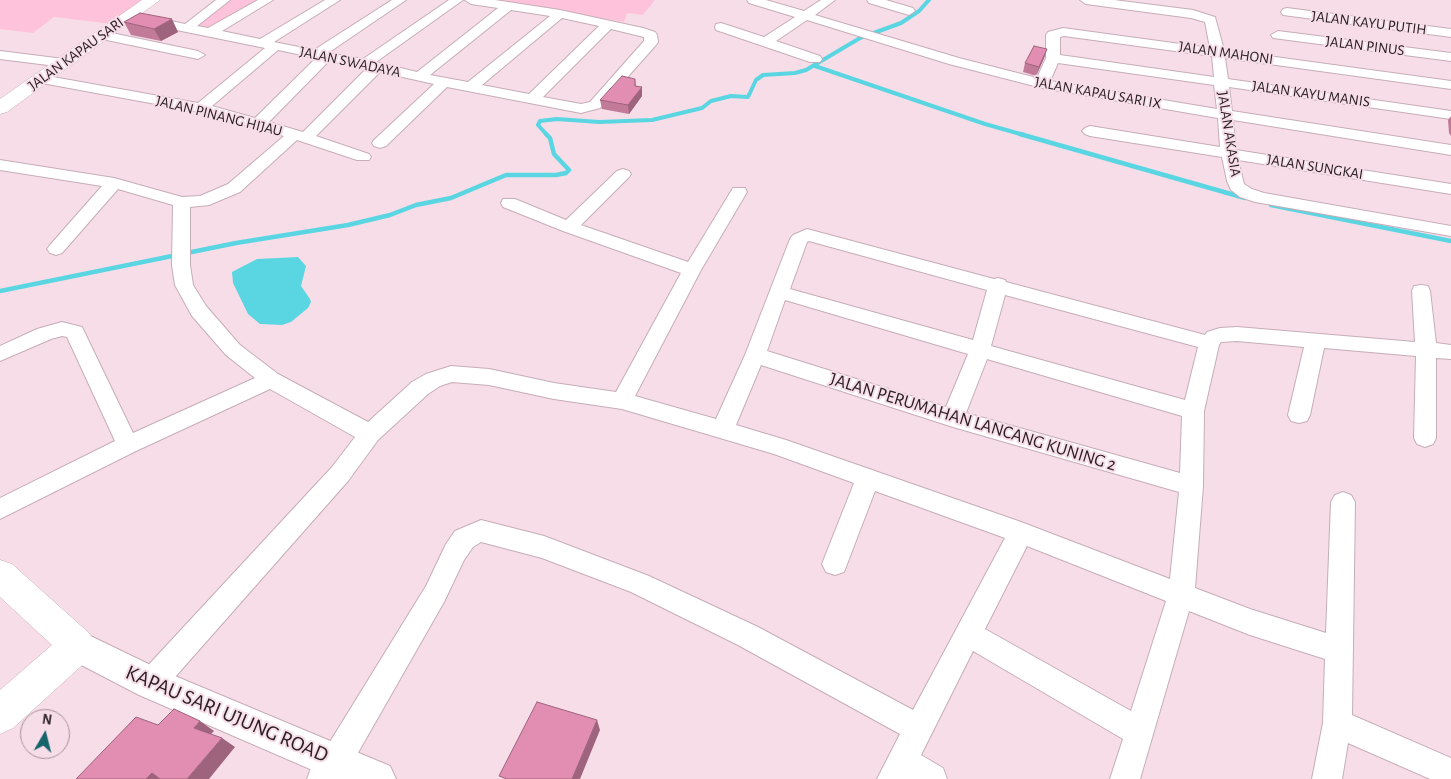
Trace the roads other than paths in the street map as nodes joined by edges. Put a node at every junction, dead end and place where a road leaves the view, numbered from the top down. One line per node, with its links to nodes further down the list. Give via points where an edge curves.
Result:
1 (152, 0): 17 (main road, JALAN KAPAU SARI)
2 (224, 0): 21 (street)
3 (267, 0): 22 (street)
4 (334, 0): 27 (street)
5 (400, 0): 31 (street)
6 (457, 0): 36 (street)
7 (471, 0): 13 (street)
8 (754, 0): 18 (street, JALAN KAPAU SARI IX)
9 (829, 0): 18 (street)
10 (873, 0): 14 (street)
11 (1086, 0): 12 (street, JALAN AKASIA)
12 (1112, 2): 28 (street, JALAN AKASIA, via 1206,18 1213,23)
13 (508, 6): 16 (street); 37 (street)
14 (909, 11)
15 (1287, 12): 23 (street, JALAN KAYU PUTIH)
16 (560, 14): 19 (street); 43 (street)
17 (128, 16): 21 (street, JALAN SWADAYA); 24 (main road, JALAN KAPAU SARI)
18 (807, 16): 26 (street); 41 (street, JALAN KAPAU SARI IX)
19 (609, 24): 44 (street); 44 (street, JALAN SWADAYA, via 649,36 647,48 595,105 581,109)
20 (721, 27): 26 (street)
21 (186, 28): 22 (street, JALAN SWADAYA)
22 (210, 33): 27 (street, JALAN SWADAYA)
23 (1451, 33)
24 (102, 35): 30 (street); 35 (main road, JALAN KAPAU SARI)
25 (1278, 35): 33 (street, JALAN PINUS)
26 (766, 42): 34 (street)
27 (269, 45): 31 (street, JALAN SWADAYA); 46 (street)
28 (1218, 52): 32 (street, JALAN MAHONI, via 1063,32 1053,35); 40 (street, JALAN AKASIA); 42 (street, JALAN MAHONI)
29 (0, 55): 35 (street)
30 (198, 55)
31 (322, 55): 36 (street, JALAN SWADAYA); 49 (street)
32 (1053, 58): 40 (street, JALAN KAYU MANIS); 41 (street, JALAN MAHONI)
33 (1451, 58)
34 (815, 59)
35 (64, 63): 38 (main road, JALAN KAPAU SARI)
36 (371, 65): 37 (street, JALAN SWADAYA); 51 (street, via 366,76)
37 (419, 77): 39 (street, JALAN SWADAYA)
38 (42, 79): 45 (main road, JALAN KAPAU SARI); 46 (street, JALAN PINANG HIJAU)
39 (444, 82): 43 (street, JALAN SWADAYA); 52 (street)
40 (1221, 82): 47 (street, JALAN AKASIA); 48 (street, JALAN KAYU MANIS)
41 (1042, 84): 47 (street, JALAN KAPAU SARI IX)
42 (1451, 85)
43 (470, 88): 44 (street, JALAN SWADAYA)
44 (532, 100)
45 (0, 108)
46 (201, 108): 49 (street, JALAN PINANG HIJAU)
47 (1224, 114): 53 (street, JALAN KAPAU SARI IX); 54 (street, JALAN AKASIA)
48 (1451, 114)
49 (257, 125): 51 (street, JALAN PINANG HIJAU)
50 (1090, 131): 54 (street, JALAN SUNGKAI)
51 (300, 136): 55 (street, JALAN PINANG HIJAU); 62 (street, via 234,188 203,201)
52 (380, 143)
53 (1451, 150)
54 (1229, 154): 60 (street, JALAN SUNGKAI); 65 (street, JALAN AKASIA, via 1237,186 1252,196)
55 (364, 157)
56 (6, 166): 58 (street); 59 (street)
57 (624, 174): 64 (street)
58 (0, 182)
59 (114, 183): 62 (street); 66 (street)
60 (1451, 189)
61 (738, 192): 67 (street)
62 (181, 202): 78 (street, via 180,259 184,285 199,311 233,350)
63 (509, 203): 64 (street)
64 (569, 227): 67 (street)
65 (1451, 231)
66 (56, 249)
67 (692, 270): 79 (street)
68 (998, 284): 70 (street, via 807,234 799,239); 72 (street); 73 (street)
69 (1421, 291): 74 (street)
70 (779, 292): 73 (street); 77 (street)
71 (1315, 341): 72 (street, via 1227,334 1214,336); 74 (street); 81 (street)
72 (1209, 343): 80 (street)
73 (980, 350): 80 (street); 82 (street)
74 (1426, 350): 75 (street); 85 (street)
75 (1451, 352)
76 (0, 354): 86 (street, via 44,334 62,329 75,332)
77 (755, 355): 82 (street, JALAN PERUMAHAN LANCANG KUNING 2); 83 (street)
78 (271, 380): 84 (street); 86 (street)
79 (622, 401): 83 (street); 84 (street, via 488,377 451,374 420,388)
80 (1193, 411): 88 (street)
81 (1298, 415)
82 (953, 418): 88 (street, JALAN PERUMAHAN LANCANG KUNING 2)
83 (723, 429): 87 (street)
84 (370, 434): 98 (street, via 340,474)
85 (1425, 438)
86 (128, 446): 90 (street)
87 (868, 478): 91 (street); 92 (street)
88 (1192, 486): 94 (street)
89 (1343, 502): 97 (street)
90 (0, 509)
91 (1021, 533): 94 (street); 95 (street)
92 (835, 564)
93 (0, 575): 96 (main road)
94 (1181, 595): 97 (street, via 1250,622); 102 (street)
95 (969, 634): 101 (street); 102 (street)
96 (78, 646): 98 (street, KAPAU SARI UJUNG ROAD); 99 (main road)
97 (1340, 651): 100 (street)
98 (151, 683): 103 (street, KAPAU SARI UJUNG ROAD)
99 (0, 715)
100 (1337, 723): 105 (street); 109 (street)
101 (918, 729): 103 (street, via 748,636 640,584 544,547 481,531 470,534 455,552 435,594); 104 (street)
102 (1139, 732): 108 (street)
103 (328, 770): 106 (street, KAPAU SARI UJUNG ROAD)
104 (897, 770): 107 (street)
105 (1451, 773)
106 (377, 779)
107 (932, 779)
108 (1125, 779)
109 (1327, 779)

